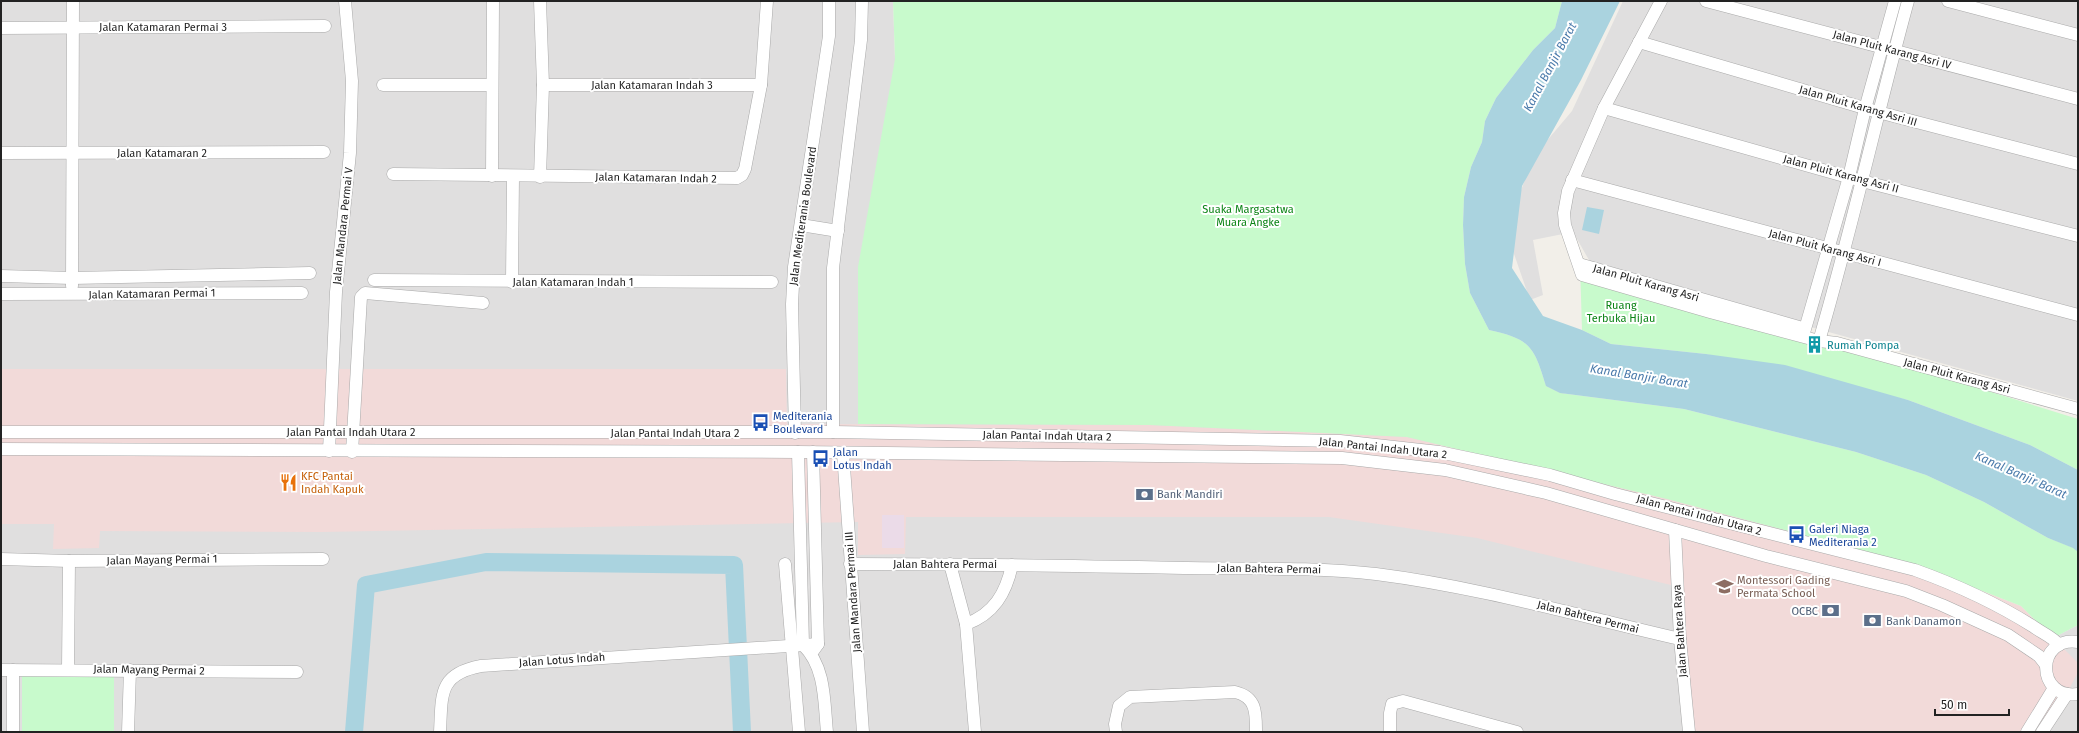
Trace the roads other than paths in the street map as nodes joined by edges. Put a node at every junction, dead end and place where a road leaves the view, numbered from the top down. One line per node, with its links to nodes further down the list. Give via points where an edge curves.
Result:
1 (73, 1): 15 (street)
2 (345, 1): 58 (street, Jalan Mandara Permai V, via 352,81 350,153 336,292)
3 (492, 1): 20 (street)
4 (540, 1): 21 (street)
5 (768, 1): 22 (street, Jalan Katamaran Indah 2)
6 (829, 1): 38 (street, Jalan Mediterania Boulevard, via 829,36)
7 (862, 1): 39 (street, via 861,40)
8 (1661, 1): 17 (street)
9 (1706, 1): 18 (street, Jalan Pluit Karang Asri IV)
10 (1895, 1): 18 (street)
11 (1908, 1): 18 (street)
12 (1948, 1): 16 (street)
13 (325, 26): 15 (street, Jalan Katamaran Permai 3)
14 (1, 28): 15 (street, Jalan Katamaran Permai 3)
15 (72, 28): 29 (street)
16 (2078, 35)
17 (1639, 42): 24 (street); 25 (street, Jalan Pluit Karang Asri III)
18 (1889, 49): 23 (street, Jalan Pluit Karang Asri IV); 25 (street); 26 (street)
19 (383, 85): 20 (street)
20 (491, 85): 32 (street)
21 (543, 85): 22 (street, Jalan Katamaran Indah 3); 34 (street)
22 (761, 85): 34 (street, Jalan Katamaran Indah 2, via 745,169 740,177)
23 (2078, 99)
24 (1604, 108): 35 (street, Jalan Pluit Karang Asri II); 36 (street)
25 (1865, 109): 26 (street, Jalan Pluit Karang Asri III); 35 (street)
26 (1878, 112): 30 (street, Jalan Pluit Karang Asri III); 37 (street)
27 (324, 152): 29 (street, Jalan Katamaran 2)
28 (1, 153): 29 (street, Jalan Katamaran 2)
29 (73, 154): 45 (street)
30 (2078, 164)
31 (393, 174): 32 (street, Jalan Katamaran Indah 2)
32 (492, 176): 33 (street, Jalan Katamaran Indah 2)
33 (514, 176): 34 (street, Jalan Katamaran Indah 2); 47 (street)
34 (540, 177)
35 (1849, 177): 37 (street, Jalan Pluit Karang Asri II); 41 (street)
36 (1572, 180): 41 (street, Jalan Pluit Karang Asri I); 54 (street, Jalan Pluit Karang Asri, via 1565,204 1565,225 1579,264 1609,278)
37 (1862, 180): 40 (street, Jalan Pluit Karang Asri II); 42 (street)
38 (801, 225): 39 (street); 61 (street, Jalan Mediterania Boulevard, via 794,267 792,304)
39 (838, 231): 60 (street, via 833,268)
40 (2078, 236)
41 (1829, 250): 42 (street, Jalan Pluit Karang Asri I); 54 (street)
42 (1842, 253): 53 (street, Jalan Pluit Karang Asri I); 55 (street)
43 (310, 273): 45 (street)
44 (1, 276): 45 (street)
45 (72, 278): 51 (street)
46 (374, 280): 47 (street, Jalan Katamaran Indah 1)
47 (512, 282): 48 (street, Jalan Katamaran Indah 1)
48 (772, 282)
49 (302, 293): 51 (street, Jalan Katamaran Permai 1)
50 (1, 294): 51 (street, Jalan Katamaran Permai 1)
51 (72, 295)
52 (483, 303): 59 (street, via 365,293 361,297)
53 (2078, 315)
54 (1804, 333): 55 (street, Jalan Pluit Karang Asri)
55 (1820, 337): 56 (street, Jalan Pluit Karang Asri)
56 (2078, 409)
57 (1, 432): 58 (street, Jalan Pantai Indah Utara 2)
58 (330, 432): 59 (street, Jalan Pantai Indah Utara 2); 64 (street, Jalan Mandara Permai V)
59 (353, 432): 62 (street, Jalan Pantai Indah Utara 2); 65 (street)
60 (833, 432): 61 (street, Jalan Pantai Indah Utara 2); 80 (street, Jalan Pantai Indah Utara 2, via 1340,441 1439,452 1550,475 1615,494 1915,570 1990,601)
61 (795, 433): 62 (street, Jalan Pantai Indah Utara 2)
62 (753, 434): 67 (street, via 762,444 798,445)
63 (1, 449): 64 (street, Jalan Pantai Indah Utara 2)
64 (329, 451): 65 (street, Jalan Pantai Indah Utara 2)
65 (352, 452): 66 (street, Jalan Pantai Indah Utara 2)
66 (798, 452): 67 (street, Jalan Pantai Indah Utara 2); 81 (street)
67 (813, 452): 68 (street, Jalan Pantai Indah Utara 2); 81 (street)
68 (843, 453): 69 (street, Jalan Pantai Indah Utara 2, via 1342,458 1445,470 1546,493); 74 (street, Jalan Mandara Permai III)
69 (1675, 530): 78 (street, Jalan Bahtera Raya); 82 (street, Jalan Pantai Indah Utara 2, via 1906,591 2008,635 2026,646)
70 (1, 559): 72 (street, Jalan Mayang Permai 1)
71 (323, 559): 72 (street, Jalan Mayang Permai 1)
72 (69, 561): 83 (street)
73 (786, 564): 81 (street)
74 (850, 564): 75 (street, Jalan Bahtera Permai); 96 (street, Jalan Mandara Permai III)
75 (950, 564): 76 (street, Jalan Bahtera Permai); 77 (street)
76 (1012, 565): 77 (street, via 1008,585 995,607 979,620); 78 (street, Jalan Bahtera Permai, via 1310,569 1372,574 1415,579 1490,594)
77 (966, 624): 97 (street)
78 (1680, 639): 102 (street, Jalan Bahtera Raya)
79 (2076, 641): 80 (street)
80 (2058, 643): 82 (street)
81 (806, 647): 93 (street, Jalan Lotus Indah, via 714,650 464,669 452,678 443,691); 94 (street); 95 (street, via 821,679)
82 (2044, 663): 87 (street, via 2049,681)
83 (68, 669): 84 (street, Jalan Mayang Permai 2); 85 (street, Jalan Mayang Permai 2)
84 (7, 670): 91 (street)
85 (130, 670): 86 (street, Jalan Mayang Permai 2); 92 (street)
86 (297, 672)
87 (2054, 688): 88 (street); 89 (street)
88 (2072, 694): 90 (street)
89 (2030, 727): 90 (street)
90 (2043, 730)
91 (13, 732)
92 (128, 732)
93 (440, 732)
94 (799, 732)
95 (827, 732)
96 (863, 732)
97 (975, 732)
98 (1116, 732): 99 (street, via 1119,706 1130,697 1235,692 1244,694 1256,709)
99 (1256, 732)
100 (1390, 732): 101 (street, via 1390,708 1392,704 1403,701)
101 (1516, 732)
102 (1689, 732)

